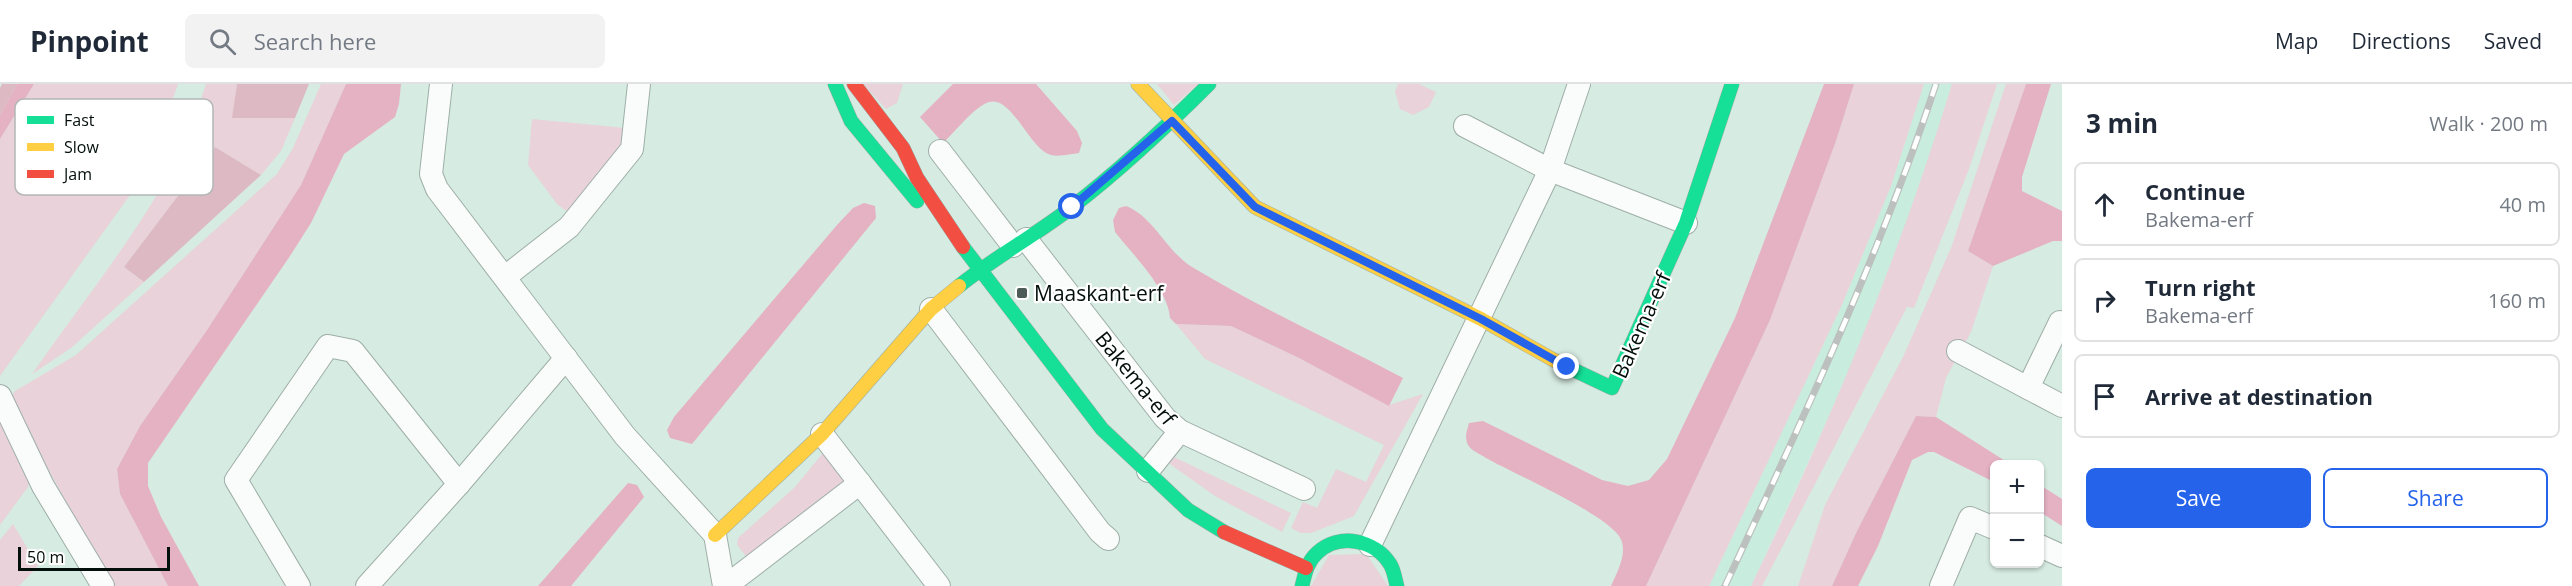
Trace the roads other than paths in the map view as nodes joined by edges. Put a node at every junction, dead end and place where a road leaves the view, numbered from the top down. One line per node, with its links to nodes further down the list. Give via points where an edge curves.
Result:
1 (441, 84): 17 (street, via 431,174 437,189)
2 (639, 84): 17 (street, via 632,149 569,227)
3 (836, 84): 14 (street, via 851,122 866,142 911,196)
4 (854, 84): 14 (street, via 903,148)
5 (1137, 84): 9 (street, Bakema-erf)
6 (1209, 84): 9 (street)
7 (1579, 84): 12 (street)
8 (1732, 84): 13 (street, Bakema-erf)
9 (1172, 121): 15 (street, via 1072,207); 19 (street, Bakema-erf, via 1255,207)
10 (1465, 126): 12 (street)
11 (940, 151): 15 (street, Bakema-erf)
12 (1550, 170): 13 (street); 19 (street)
13 (1686, 223): 19 (street, Bakema-erf, via 1612,388)
14 (949, 230): 16 (street)
15 (1019, 242): 16 (street); 26 (street, Bakema-erf)
16 (980, 269): 18 (street); 28 (street, via 1102,429)
17 (505, 277): 22 (street)
18 (931, 309): 27 (street); 34 (street)
19 (1481, 319): 35 (street)
20 (2062, 323): 23 (street)
21 (1958, 351): 23 (street)
22 (566, 358): 30 (street); 33 (street, via 625,436)
23 (2028, 388): 25 (street)
24 (0, 396): 39 (street, via 43,486)
25 (2062, 406)
26 (1180, 431): 28 (street, Bakema-erf); 31 (street, Bakema-erf)
27 (822, 435): 29 (street); 33 (street)
28 (1148, 471): 38 (street, via 1188,510 1224,532)
29 (860, 483): 42 (street); 43 (street)
30 (459, 484): 40 (street, via 353,351 328,346 236,480); 41 (street)
31 (1304, 489)
32 (1990, 526): 46 (street, via 1970,518)
33 (715, 535): 42 (street)
34 (1108, 539)
35 (1370, 545): 38 (street, via 1348,540 1333,543 1315,555); 45 (street, via 1390,562)
36 (2044, 548): 37 (street)
37 (2062, 556)
38 (1306, 568): 44 (street)
39 (102, 586)
40 (299, 586)
41 (367, 586)
42 (725, 586)
43 (939, 586)
44 (1302, 586)
45 (1397, 586)
46 (1941, 586)

